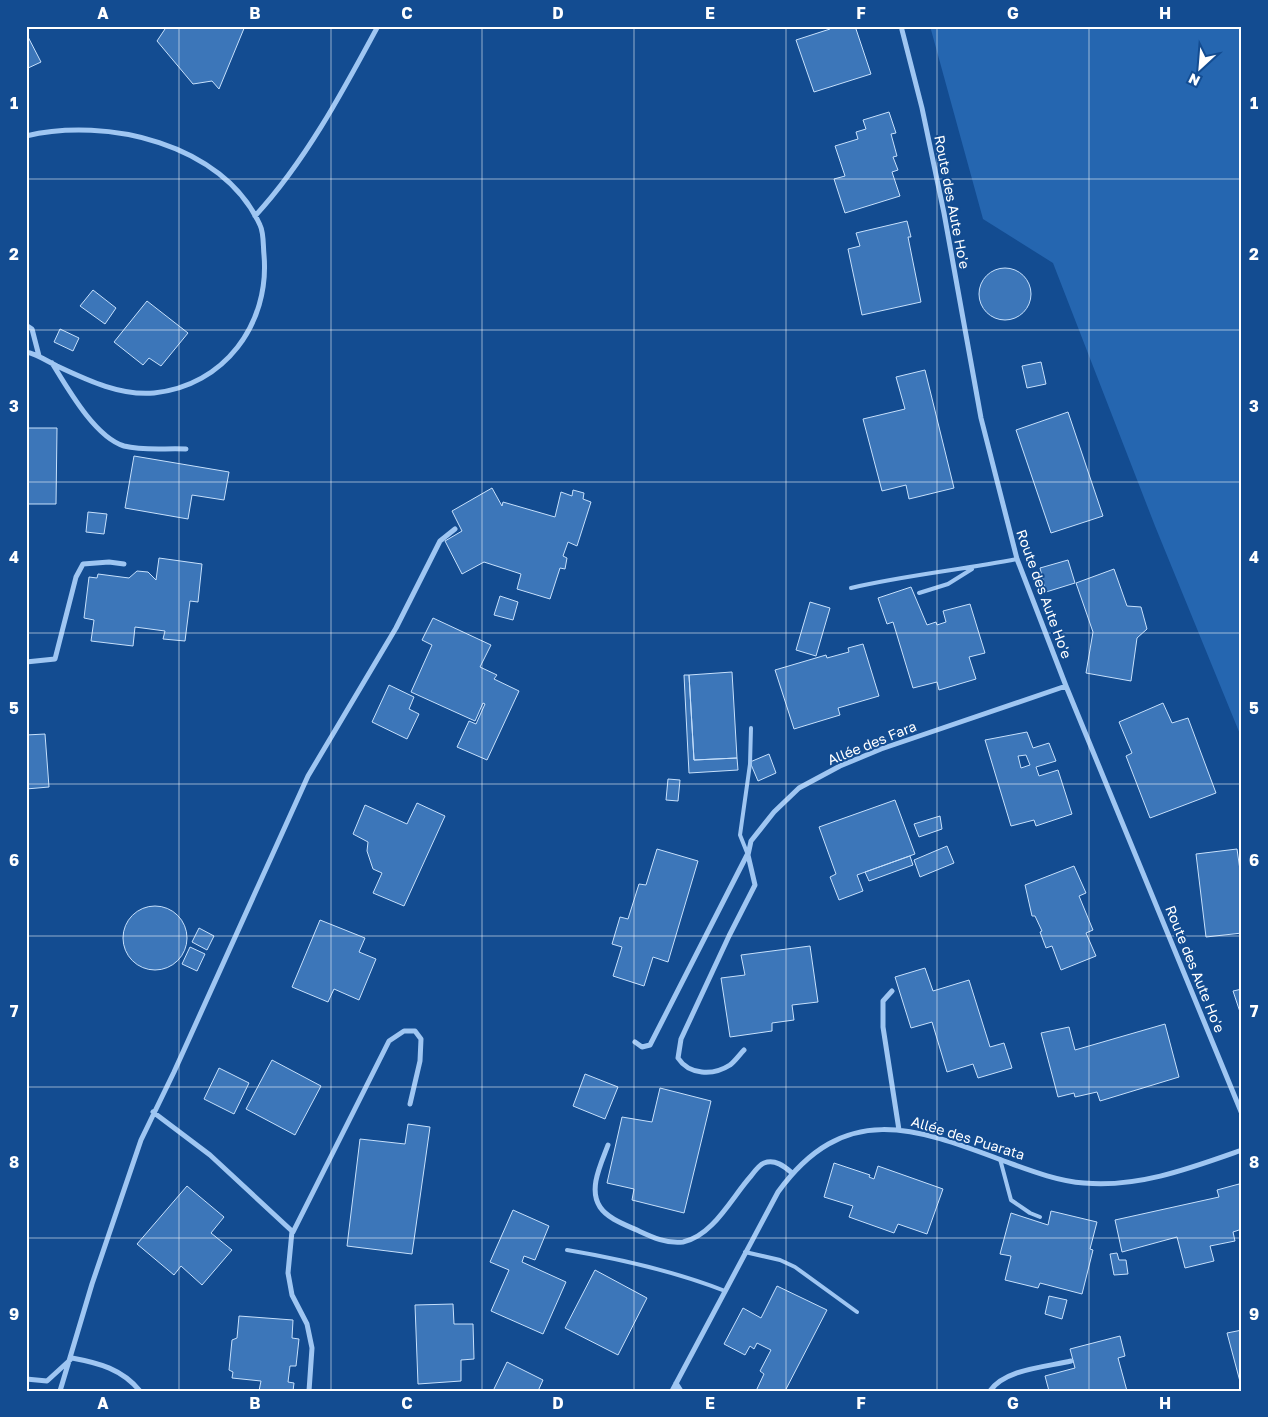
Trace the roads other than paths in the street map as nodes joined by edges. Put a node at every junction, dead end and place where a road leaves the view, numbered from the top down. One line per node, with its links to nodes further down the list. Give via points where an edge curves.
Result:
1 (378, 26): 4 (street, via 340,97 273,197)
2 (901, 26): 11 (street, Route des Aute Ho'e, via 944,213 981,418)
3 (26, 136): 4 (street, via 45,132 115,132 158,142 188,154 218,173 245,199)
4 (255, 216): 8 (street, via 261,227 265,269 258,311 240,346 219,368 190,384 154,393 123,391 90,381)
5 (26, 325): 7 (street, via 32,329)
6 (26, 352): 7 (street)
7 (38, 356): 8 (street)
8 (52, 363): 9 (street, via 74,398 108,438 124,446)
9 (186, 449)
10 (454, 529): 24 (street, via 440,541 396,628 308,776)
11 (1017, 559): 13 (lane); 17 (street, Route des Aute Ho'e)
12 (124, 564): 16 (street, via 84,564 76,577 56,659)
13 (974, 568): 14 (lane, via 897,577); 15 (lane, via 948,584)
14 (851, 588)
15 (919, 593)
16 (26, 662)
17 (1066, 686): 19 (street, Allée des Fara, via 881,749 832,770 799,788 774,812 751,841); 25 (street, Route des Aute Ho'e)
18 (751, 728): 19 (lane, via 750,764 740,835)
19 (748, 855): 21 (street, Allée des Fara, via 650,1044 642,1047); 22 (street, via 755,885 680,1039 678,1058 696,1072 712,1072 730,1065)
20 (892, 990): 26 (street, via 883,1001 883,1027)
21 (635, 1042)
22 (744, 1050)
23 (410, 1104): 32 (street, via 420,1061 421,1039 415,1031 404,1031 389,1041)
24 (153, 1112): 32 (street, via 210,1155); 37 (street, via 92,1284)
25 (1242, 1114)
26 (899, 1130): 29 (street, Allée des Puarata, via 928,1135); 30 (street, Allée des Puarata, via 879,1129 849,1134 824,1147)
27 (608, 1145): 30 (street, via 596,1180 596,1202 603,1212 623,1224 670,1242 684,1242 705,1230 764,1163 775,1162)
28 (1242, 1150): 29 (street, Allée des Puarata, via 1141,1181 1113,1185 1057,1178)
29 (1000, 1159): 31 (lane, via 1011,1200)
30 (792, 1173): 34 (street, Allée des Puarata)
31 (1040, 1217)
32 (292, 1231): 43 (street, via 288,1273 292,1295 308,1324 312,1348)
33 (567, 1250): 35 (lane, via 665,1270)
34 (745, 1252): 35 (street, Allée des Puarata); 36 (lane, via 795,1267)
35 (725, 1291): 40 (street, Allée des Puarata)
36 (857, 1312)
37 (72, 1358): 39 (street, via 48,1381); 41 (street); 42 (street, via 101,1364 129,1378)
38 (1071, 1361): 46 (street, via 1011,1375)
39 (26, 1379)
40 (676, 1383): 44 (street, Allée des Puarata); 45 (street)
41 (60, 1391)
42 (140, 1391)
43 (309, 1391)
44 (672, 1391)
45 (681, 1391)
46 (990, 1391)

